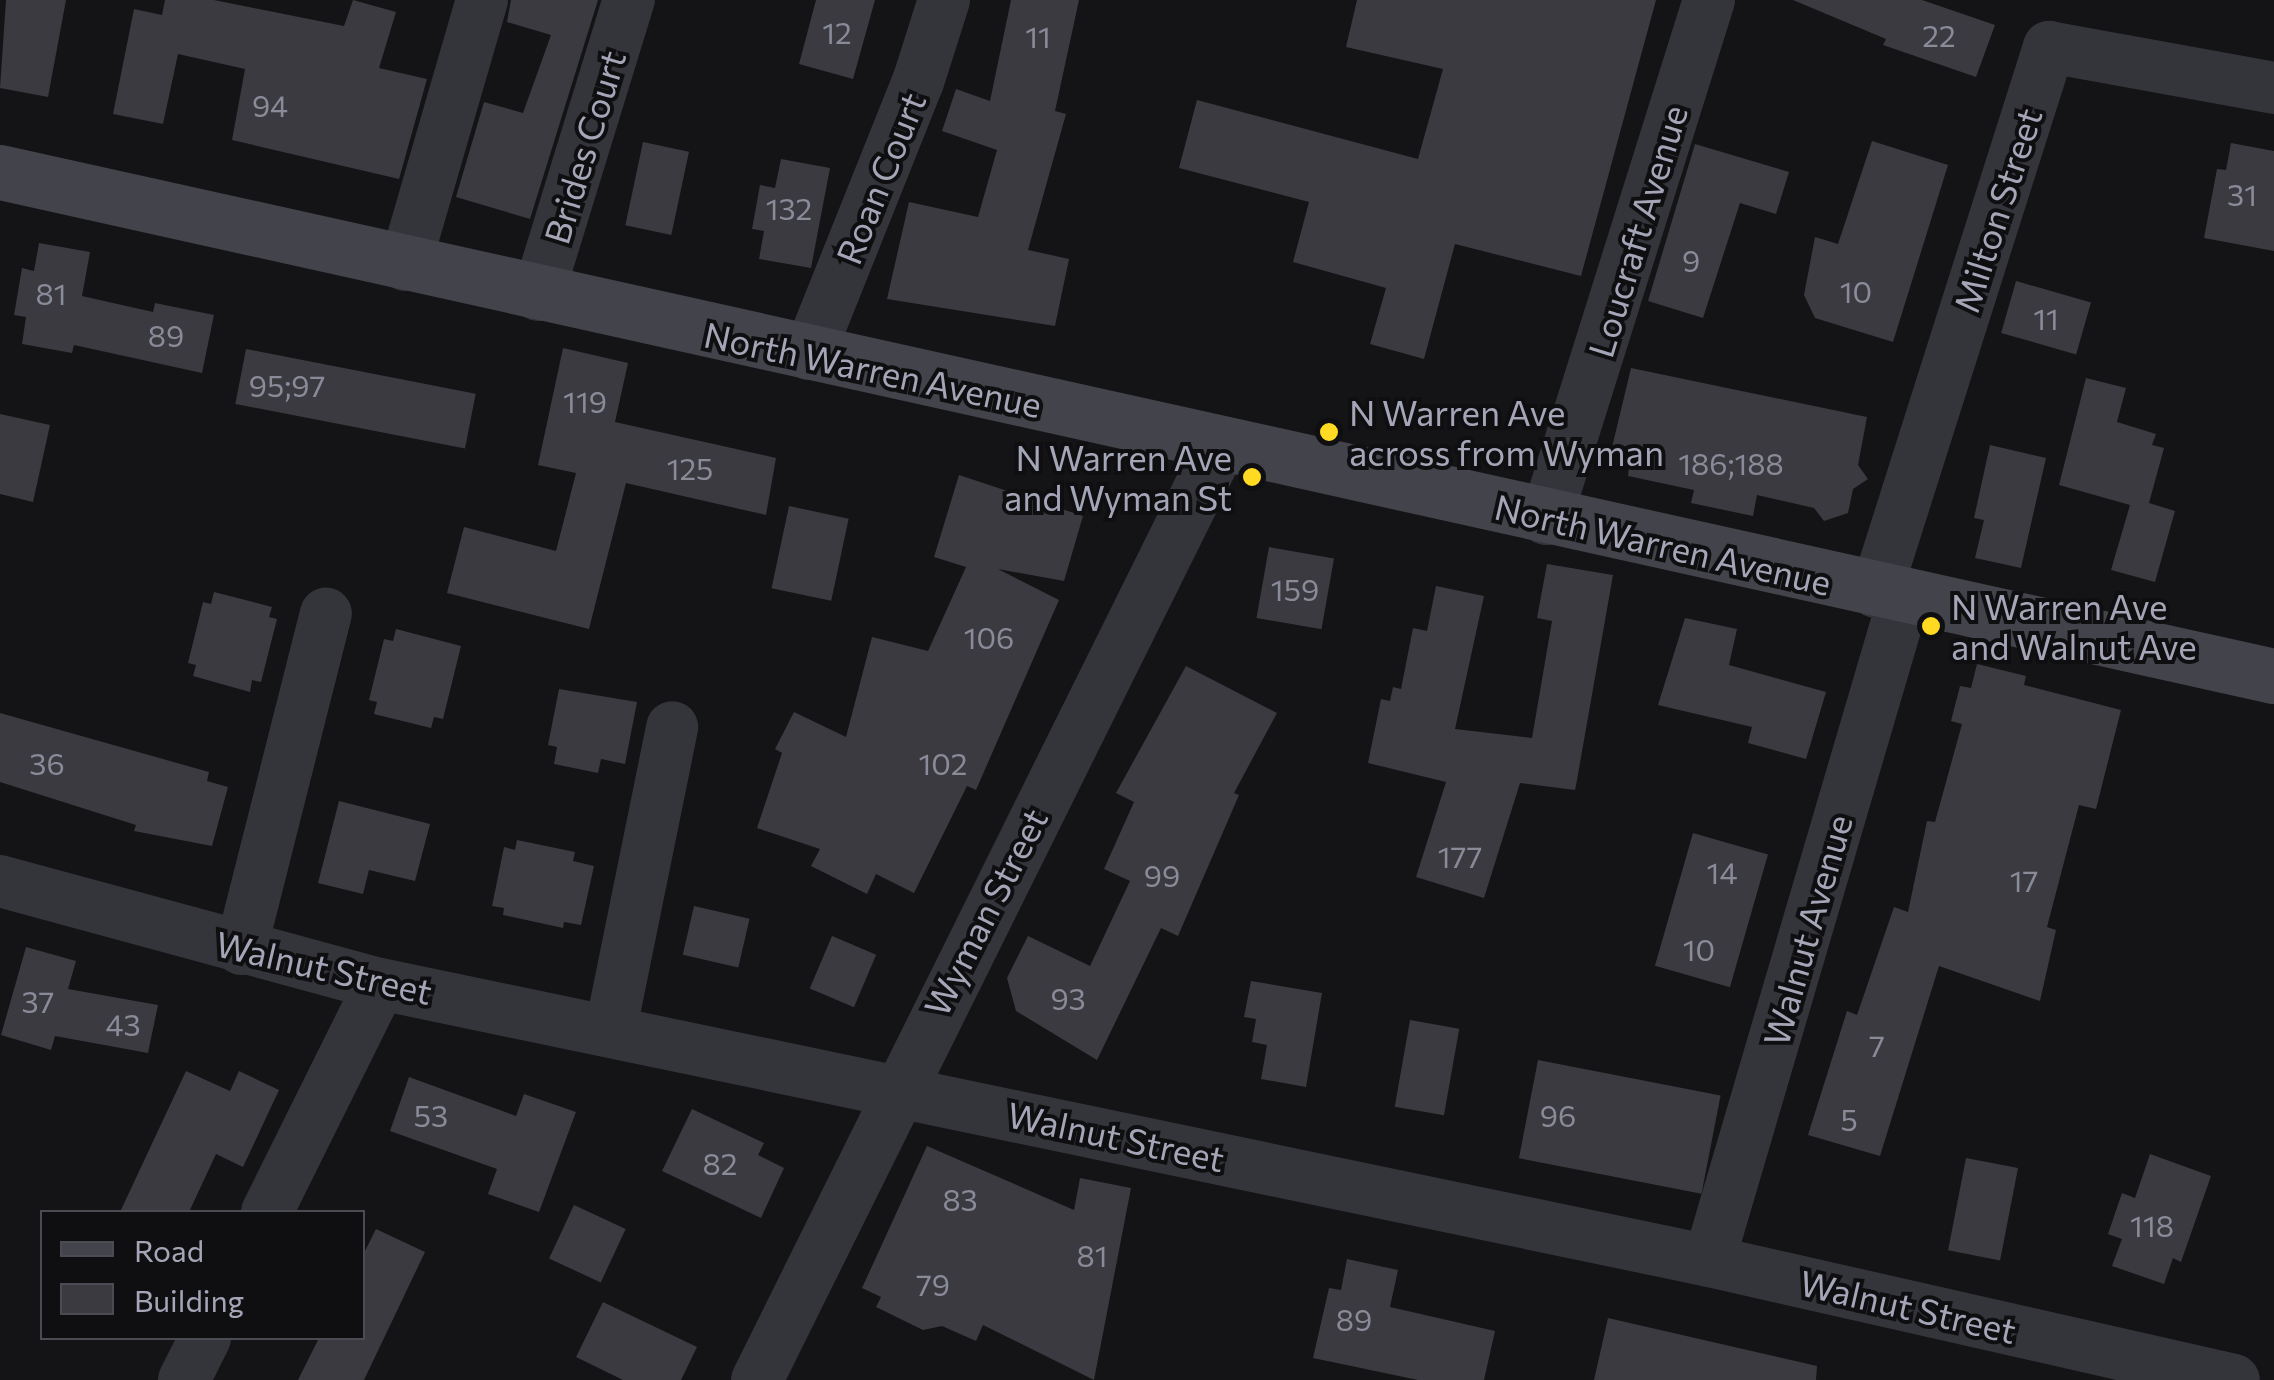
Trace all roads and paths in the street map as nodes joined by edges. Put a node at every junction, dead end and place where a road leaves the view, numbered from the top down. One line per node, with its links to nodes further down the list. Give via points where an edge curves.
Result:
1 (482, 0): 7 (street)
2 (629, 0): 8 (street, Brides Court)
3 (944, 0): 9 (street, Roan Court)
4 (1710, 0): 11 (street, Loucraft Avenue)
5 (2274, 88): 12 (street, Milton Street, via 2049,46)
6 (0, 172): 7 (street, North Warren Avenue)
7 (404, 265): 8 (street, North Warren Avenue)
8 (538, 294): 9 (street, North Warren Avenue)
9 (809, 354): 10 (street, North Warren Avenue)
10 (1220, 447): 11 (street, North Warren Avenue); 20 (street, Wyman Street)
11 (1546, 518): 12 (street, North Warren Avenue)
12 (1890, 595): 14 (street, North Warren Avenue); 22 (street, Walnut Avenue)
13 (326, 614): 17 (street)
14 (2274, 676)
15 (672, 727): 19 (street)
16 (0, 881): 17 (street, Walnut Street)
17 (242, 950): 18 (street, Walnut Street)
18 (380, 984): 19 (street, Walnut Street); 21 (street)
19 (611, 1028): 20 (street, Walnut Street)
20 (896, 1089): 22 (street, Walnut Street); 25 (street, Wyman Street)
21 (268, 1210)
22 (1709, 1261): 26 (street, Walnut Street)
23 (204, 1340): 24 (street)
24 (184, 1380)
25 (757, 1380)
26 (2234, 1380)

